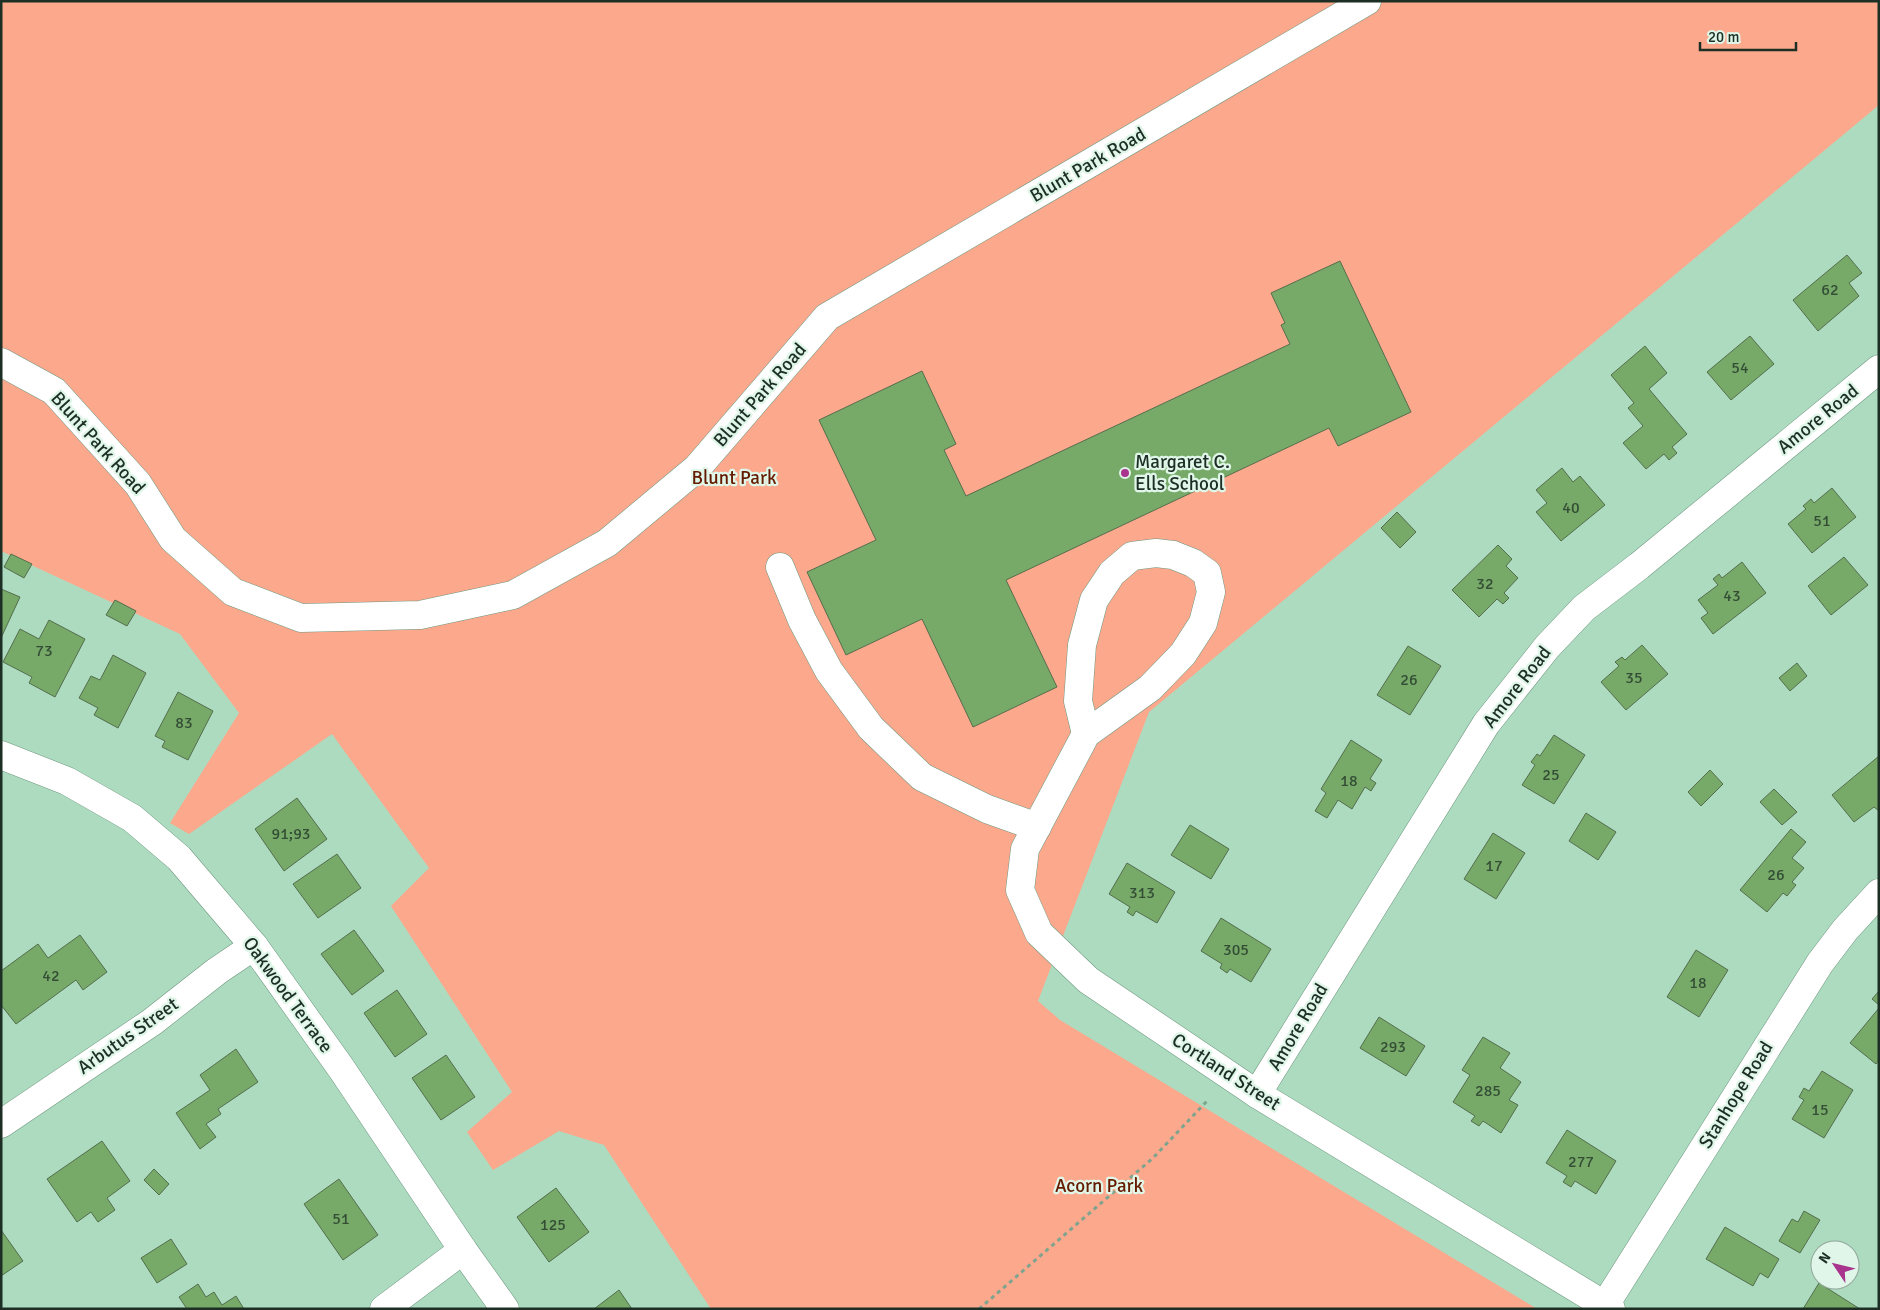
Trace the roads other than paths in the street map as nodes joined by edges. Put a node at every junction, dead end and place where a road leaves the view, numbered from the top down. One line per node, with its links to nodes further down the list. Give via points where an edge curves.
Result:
1 (1367, 1): 2 (street, Blunt Park Road, via 827,317 697,468 606,543 513,595 420,615 301,618 233,592 172,539 138,484 54,391)
2 (1, 362)
3 (1879, 369): 10 (street, Amore Road, via 1584,608 1547,647 1486,724)
4 (780, 567): 7 (street, via 802,620 829,671 871,728 922,777 987,809)
5 (1086, 734): 5 (street, Cortland Street, via 1078,701 1082,646 1094,600 1112,573 1132,556 1156,553 1173,555 1193,563 1207,573 1211,592 1203,623 1183,654 1150,688); 7 (street, Cortland Street)
6 (1, 756): 9 (street, Oakwood Terrace, via 66,781 132,818 179,858)
7 (1037, 827): 10 (street, Cortland Street, via 1025,849 1020,890 1038,933 1088,980)
8 (1879, 893): 13 (street, Stanhope Road, via 1820,963)
9 (254, 946): 11 (street, Arbutus Street, via 152,1022); 12 (street, Oakwood Terrace, via 341,1068)
10 (1258, 1094): 13 (street, Cortland Street)
11 (1, 1124)
12 (463, 1250): 14 (street); 15 (street, Oakwood Terrace)
13 (1608, 1307)
14 (384, 1309)
15 (505, 1309)

